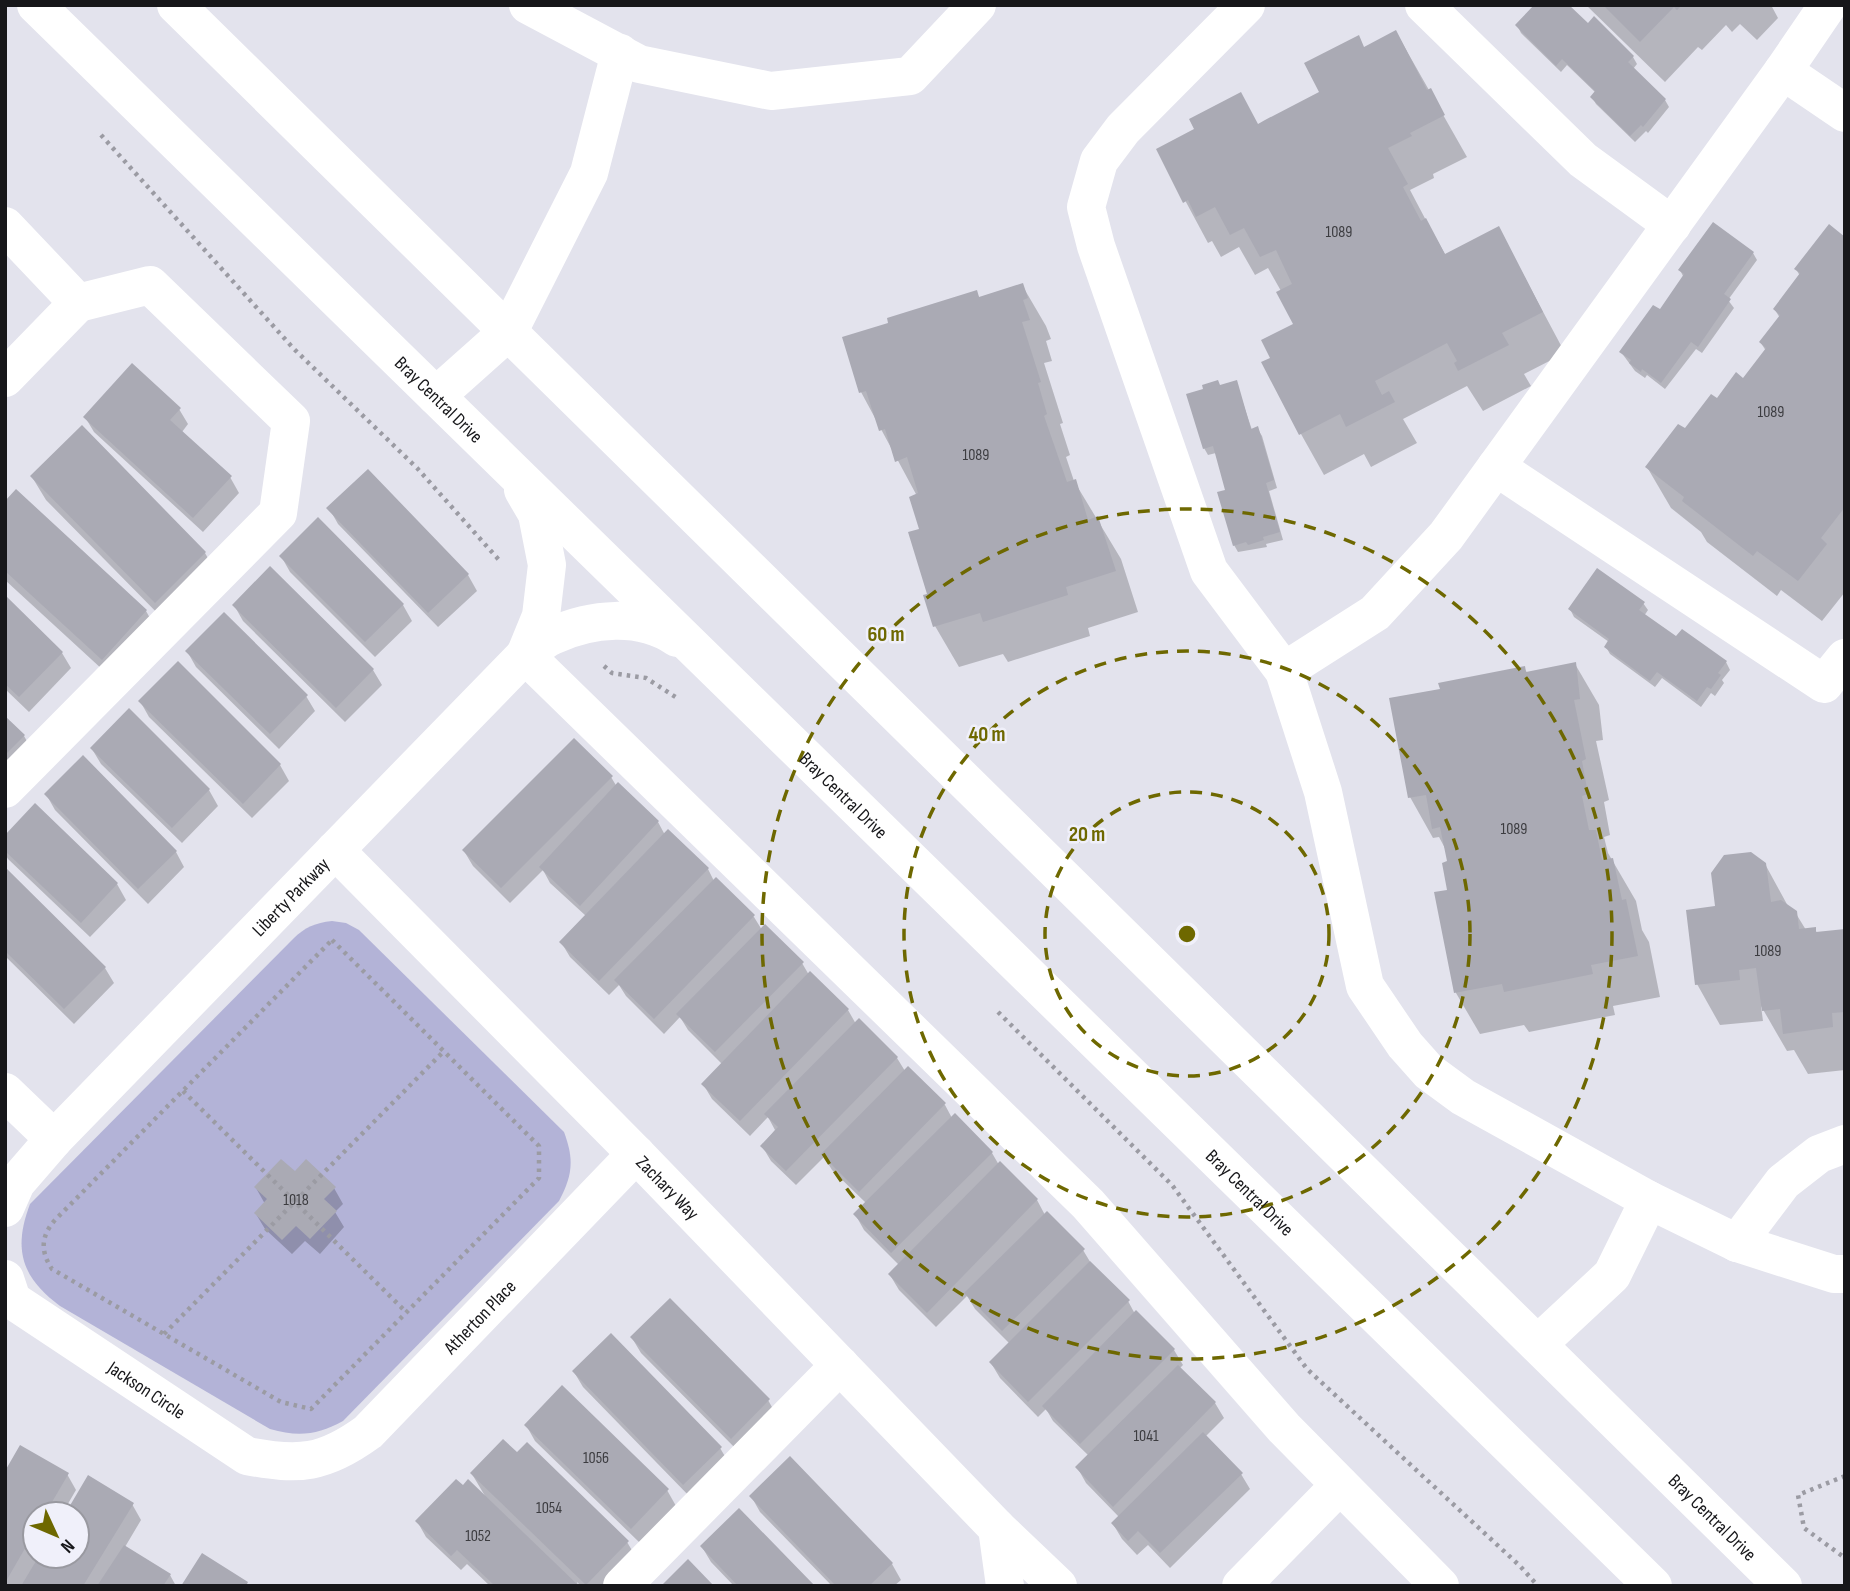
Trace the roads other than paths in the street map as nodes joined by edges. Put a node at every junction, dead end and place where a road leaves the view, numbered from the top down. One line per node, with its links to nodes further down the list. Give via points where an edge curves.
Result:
1 (36, 5): 16 (street, Bray Central Drive)
2 (176, 5): 14 (street, Bray Central Drive)
3 (528, 5): 8 (street)
4 (977, 5): 8 (street, via 910,76 771,91 639,64)
5 (1246, 5): 23 (street, via 1123,129 1099,161 1086,207 1209,571)
6 (1424, 5): 11 (street, via 1583,160)
7 (1828, 5): 9 (street)
8 (620, 54): 14 (street, via 589,173)
9 (1783, 71): 10 (street); 11 (street)
10 (1845, 113)
11 (1672, 225): 17 (street)
12 (5, 226): 13 (street)
13 (78, 303): 15 (street); 24 (street, via 150,285 290,421 278,513)
14 (509, 331): 16 (street); 35 (street, Bray Central Drive)
15 (5, 378)
16 (436, 396): 18 (street, Bray Central Drive)
17 (1496, 467): 22 (street, via 1824,684); 23 (street, via 1446,536 1375,613)
18 (511, 469): 19 (street, via 537,514); 20 (street, Bray Central Drive)
19 (555, 616): 20 (street, Liberty Parkway, via 587,623 628,620 666,631); 21 (street, Liberty Parkway, via 549,637)
20 (700, 654): 45 (street, Bray Central Drive)
21 (525, 655): 25 (street, Liberty Parkway); 38 (street, via 1088,1205)
22 (1845, 658)
23 (1284, 671): 30 (street, via 1323,792 1364,986 1429,1072 1463,1097)
24 (5, 789)
25 (334, 850): 27 (street, Liberty Parkway); 29 (street, Zachary Way)
26 (5, 1092): 27 (street)
27 (54, 1139): 31 (street, via 16,1183)
28 (1845, 1144): 32 (street, via 1819,1154 1783,1182)
29 (636, 1154): 36 (street, Zachary Way); 37 (street, Atherton Place, via 368,1432 346,1448)
30 (1649, 1200): 32 (street); 35 (street, via 1612,1275)
31 (5, 1209)
32 (1737, 1243): 33 (street)
33 (1845, 1274)
34 (5, 1279): 37 (street, Jackson Circle, via 12,1300 247,1456)
35 (1538, 1344): 46 (street, Bray Central Drive)
36 (841, 1366): 39 (street, Zachary Way); 40 (street)
37 (311, 1461)
38 (1340, 1485): 43 (street); 44 (street)
39 (997, 1528): 41 (street); 42 (street, Zachary Way)
40 (622, 1586)
41 (1005, 1586)
42 (1058, 1586)
43 (1241, 1586)
44 (1440, 1586)
45 (1653, 1586)
46 (1783, 1586)

